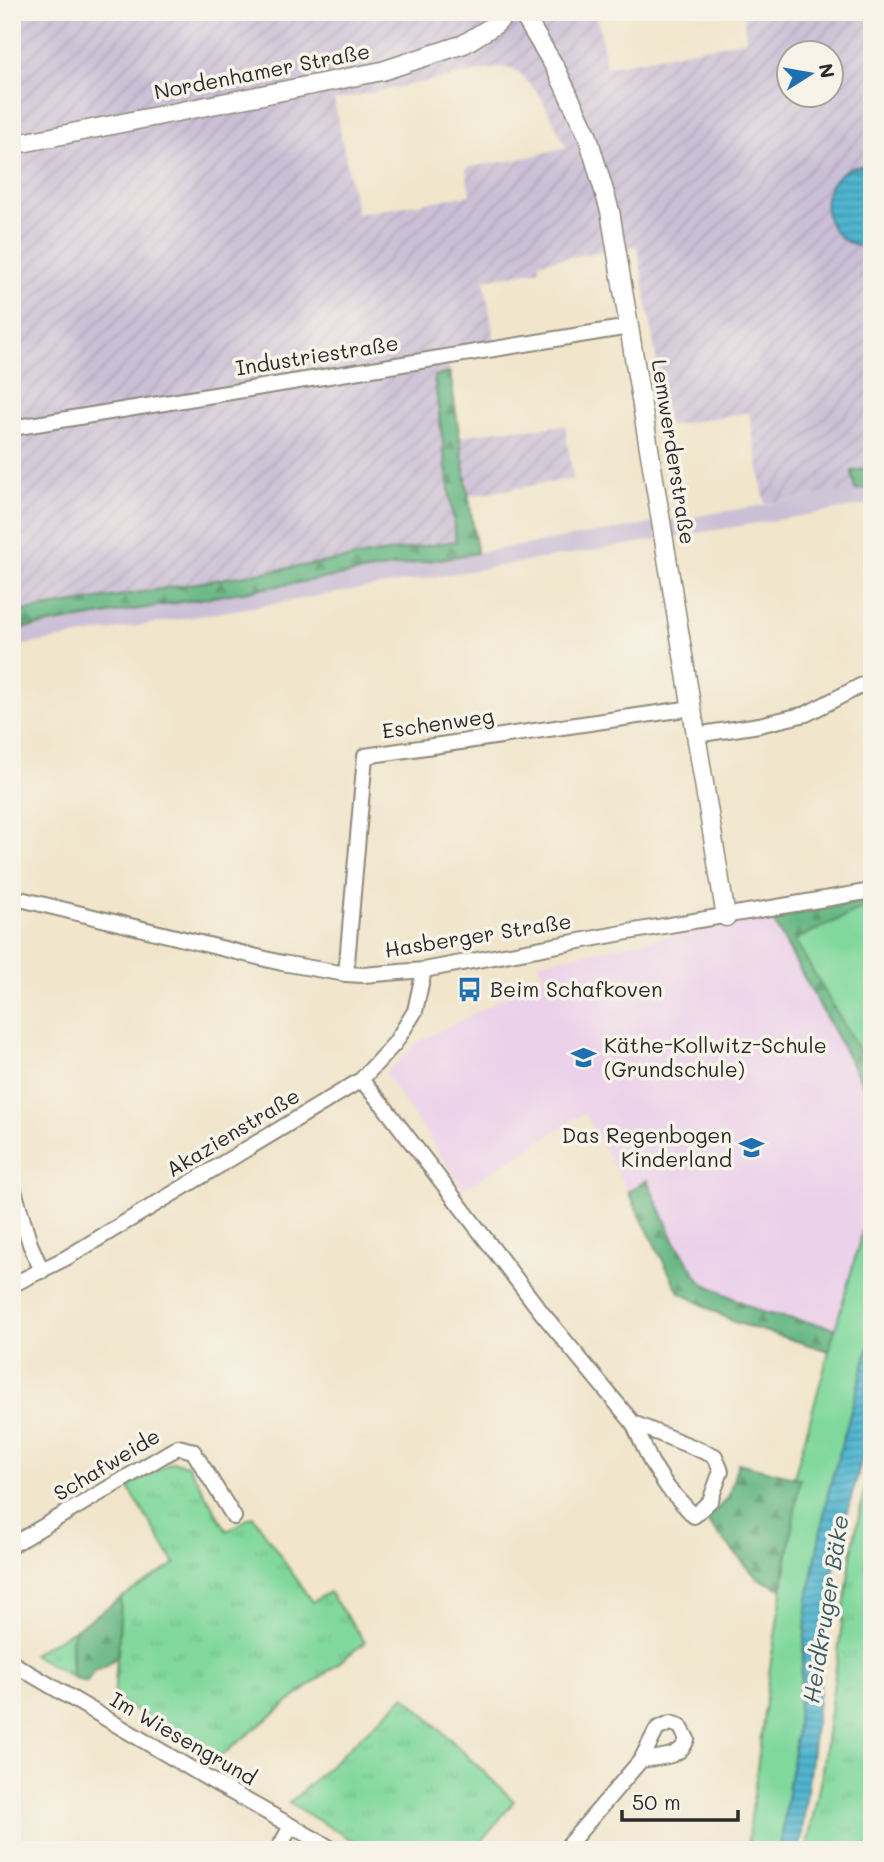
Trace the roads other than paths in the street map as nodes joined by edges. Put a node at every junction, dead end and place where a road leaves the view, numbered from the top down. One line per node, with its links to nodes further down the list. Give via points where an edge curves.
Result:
1 (508, 12): 3 (street, Nordenhamer Straße, via 475,39 382,71)
2 (522, 12): 4 (street, Lemwerderstraße, via 587,134 610,211)
3 (12, 145)
4 (629, 327): 5 (street, Industriestraße); 7 (street, Lemwerderstraße)
5 (12, 428)
6 (872, 680): 8 (street, via 806,714)
7 (692, 708): 8 (street, Lemwerderstraße); 14 (street, Eschenweg, via 365,756)
8 (696, 735): 11 (street, Lemwerderstraße)
9 (872, 891): 11 (street, Hasberger Straße)
10 (14, 898): 12 (street); 14 (street, Hasberger Straße, via 282,963)
11 (726, 917): 13 (street, Hasberger Straße)
12 (12, 918)
13 (424, 970): 14 (street, Hasberger Straße); 15 (street, Akazienstraße, via 415,1012 395,1043)
14 (346, 974)
15 (361, 1080): 17 (street, Akazienstraße); 19 (street)
16 (12, 1184): 17 (street)
17 (42, 1271): 18 (street, Akazienstraße)
18 (12, 1285)
19 (633, 1423): 19 (street, via 668,1488 694,1516 710,1501 721,1471 715,1455)
20 (234, 1517): 21 (street, Schafweide, via 193,1451 178,1447)
21 (12, 1545)
22 (12, 1663): 24 (street, Im Wiesengrund)
23 (641, 1760): 27 (street)
24 (291, 1826): 25 (street); 26 (street, Im Wiesengrund)
25 (278, 1850)
26 (334, 1850)
27 (564, 1850)

